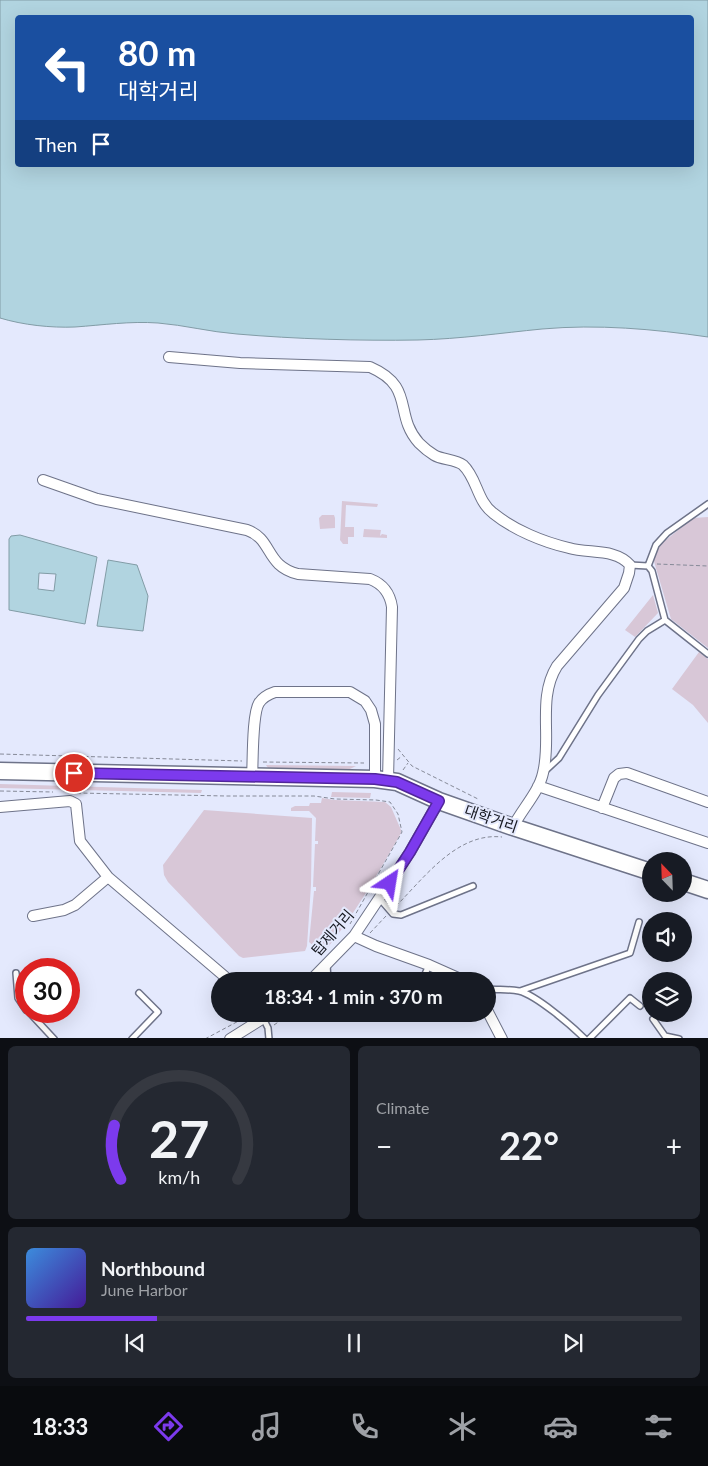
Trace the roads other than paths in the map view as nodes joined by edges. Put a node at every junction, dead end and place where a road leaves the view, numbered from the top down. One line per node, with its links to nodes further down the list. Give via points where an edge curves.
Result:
1 (169, 356): 4 (street, via 240,363 370,367 382,372 399,390 408,426 419,443 434,455 462,464 492,512 549,542 571,549 614,554)
2 (43, 480): 10 (street, via 97,499 256,533 278,565 288,572 370,579 380,583 390,596 392,607 388,763)
3 (708, 504): 5 (lane, via 667,533 656,545)
4 (630, 565): 5 (lane); 11 (street, via 624,588 552,673 546,700)
5 (650, 565): 6 (lane)
6 (665, 620): 7 (lane); 11 (lane, via 639,639 598,694 559,758)
7 (708, 654)
8 (253, 770): 9 (main road, 대학거리); 10 (main road, 대학거리); 10 (street, via 256,714 259,703 266,696 275,692 350,692 365,701 371,710)
9 (0, 771)
10 (380, 774): 13 (main road, 대학거리)
11 (543, 774): 12 (street)
12 (538, 786): 16 (street); 17 (street)
13 (439, 801): 17 (main road, 대학거리); 24 (street, 탑제거리)
14 (708, 802): 16 (street, via 627,773 614,778)
15 (0, 808): 20 (street, via 70,801 76,804 80,840)
16 (602, 808): 18 (street)
17 (513, 827): 19 (main road, 대학거리)
18 (708, 843)
19 (642, 869)
20 (108, 877): 25 (street, via 74,905); 30 (street)
21 (692, 885): 23 (main road)
22 (473, 886): 24 (lane, via 401,915 393,914)
23 (708, 890)
24 (380, 899): 27 (street, 탑제거리)
25 (33, 916)
26 (639, 922): 36 (lane, via 630,953)
27 (351, 932): 28 (street, 탑제거리); 29 (street, via 376,946)
28 (327, 964): 31 (street, 탑제거리); 32 (lane)
29 (429, 965): 33 (lane); 34 (street)
30 (219, 972)
31 (319, 972)
32 (327, 972)
33 (426, 972)
34 (445, 972)
35 (496, 990): 36 (lane)
36 (520, 991): 49 (lane, via 546,1006)
37 (139, 993): 45 (lane, via 158,1012)
38 (640, 1006): 50 (lane, via 630,998)
39 (254, 1022): 46 (street)
40 (267, 1022): 47 (lane)
41 (493, 1022): 48 (street)
42 (655, 1022): 51 (lane, via 666,1036)
43 (40, 1023): 44 (lane)
44 (54, 1038)
45 (132, 1038)
46 (230, 1038)
47 (270, 1038)
48 (502, 1038)
49 (585, 1038)
50 (589, 1038)
51 (679, 1038)

